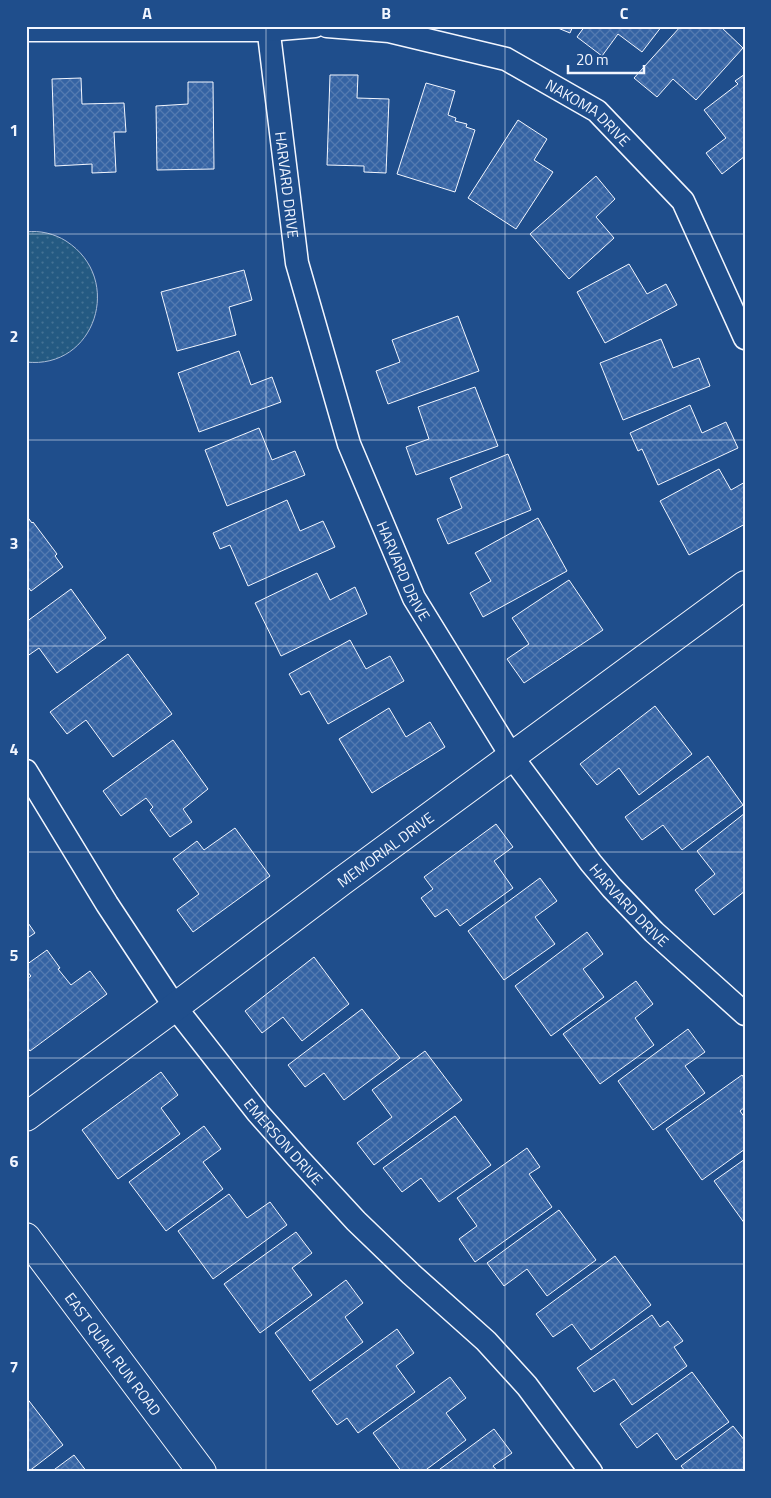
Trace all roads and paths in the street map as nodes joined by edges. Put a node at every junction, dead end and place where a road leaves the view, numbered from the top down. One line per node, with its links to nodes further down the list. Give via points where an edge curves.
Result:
1 (315, 26): 3 (street)
2 (327, 26): 5 (street, NAKOMA DRIVE, via 389,31 506,59 597,111 682,201)
3 (268, 28): 4 (street); 7 (street, HARVARD DRIVE, via 297,263 349,444 414,598)
4 (26, 30)
5 (745, 338)
6 (745, 585): 7 (street, MEMORIAL DRIVE)
7 (512, 757): 9 (street, MEMORIAL DRIVE); 10 (street, HARVARD DRIVE, via 612,888 654,932)
8 (26, 771): 9 (street, EMERSON DRIVE, via 107,904)
9 (175, 1007): 11 (street, MEMORIAL DRIVE); 14 (street, EMERSON DRIVE, via 258,1113 356,1222 486,1341 527,1386)
10 (745, 1014)
11 (26, 1117)
12 (26, 1237): 13 (street, EAST QUAIL RUN ROAD)
13 (202, 1472)
14 (591, 1472)

